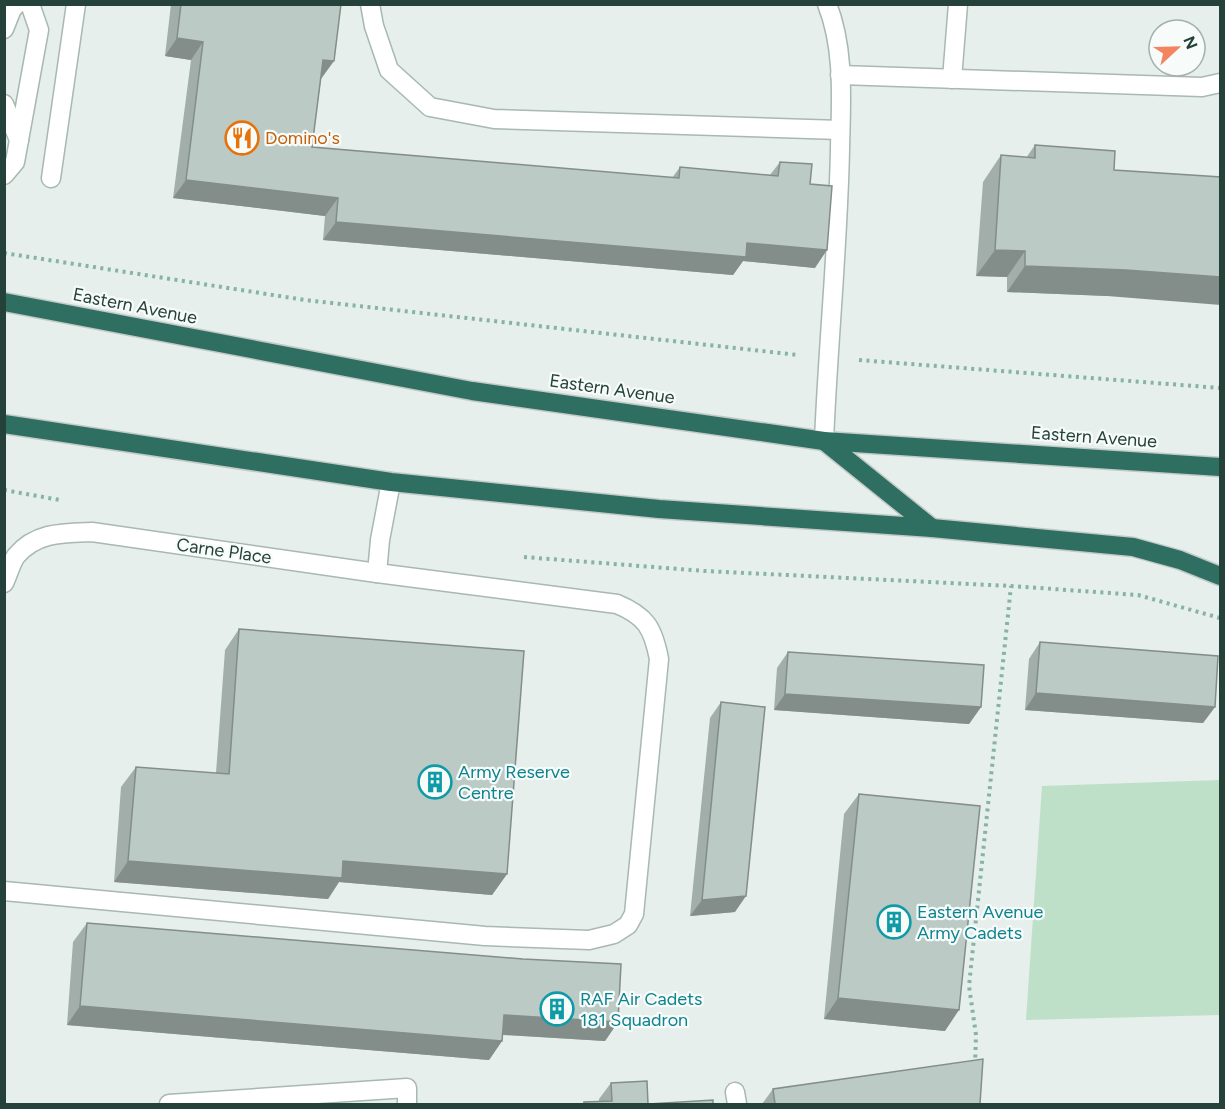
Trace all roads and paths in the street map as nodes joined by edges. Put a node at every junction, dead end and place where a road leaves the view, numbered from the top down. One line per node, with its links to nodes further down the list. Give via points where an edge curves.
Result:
1 (17, 4): 7 (street)
2 (30, 4): 13 (street, via 39,30)
3 (76, 4): 15 (street)
4 (370, 4): 12 (street, via 389,70 430,107 494,120)
5 (827, 4): 8 (street, via 839,46)
6 (958, 4): 9 (street)
7 (4, 29)
8 (840, 75): 9 (street); 12 (street)
9 (952, 79): 10 (street, via 1202,87)
10 (1221, 83)
11 (4, 104): 13 (street)
12 (840, 130): 18 (street, via 839,213)
13 (20, 140): 14 (street, via 15,162)
14 (4, 175)
15 (51, 178)
16 (4, 253): 18 (path, via 305,300)
17 (4, 302): 21 (highway, Eastern Avenue, via 472,391)
18 (827, 358): 19 (path); 21 (street)
19 (1221, 388)
20 (4, 424): 23 (highway)
21 (824, 441): 22 (highway, Eastern Avenue); 24 (highway)
22 (1221, 467)
23 (391, 482): 24 (highway, via 659,509); 26 (street)
24 (932, 528): 27 (highway, via 1133,548)
25 (520, 557): 29 (path, via 705,571)
26 (376, 573): 28 (street, Carne Place, via 92,532 59,533 33,540 15,558); 31 (street, Carne Place, via 616,604 634,612 647,624 659,659 634,914 628,925 614,934 589,940 485,936)
27 (1221, 576)
28 (4, 583)
29 (1011, 586): 30 (path, via 1138,595); 32 (path, via 969,986 976,1035)
30 (1221, 618)
31 (4, 891)
32 (975, 1070)
33 (169, 1104): 34 (street, via 407,1088)
34 (407, 1104)

